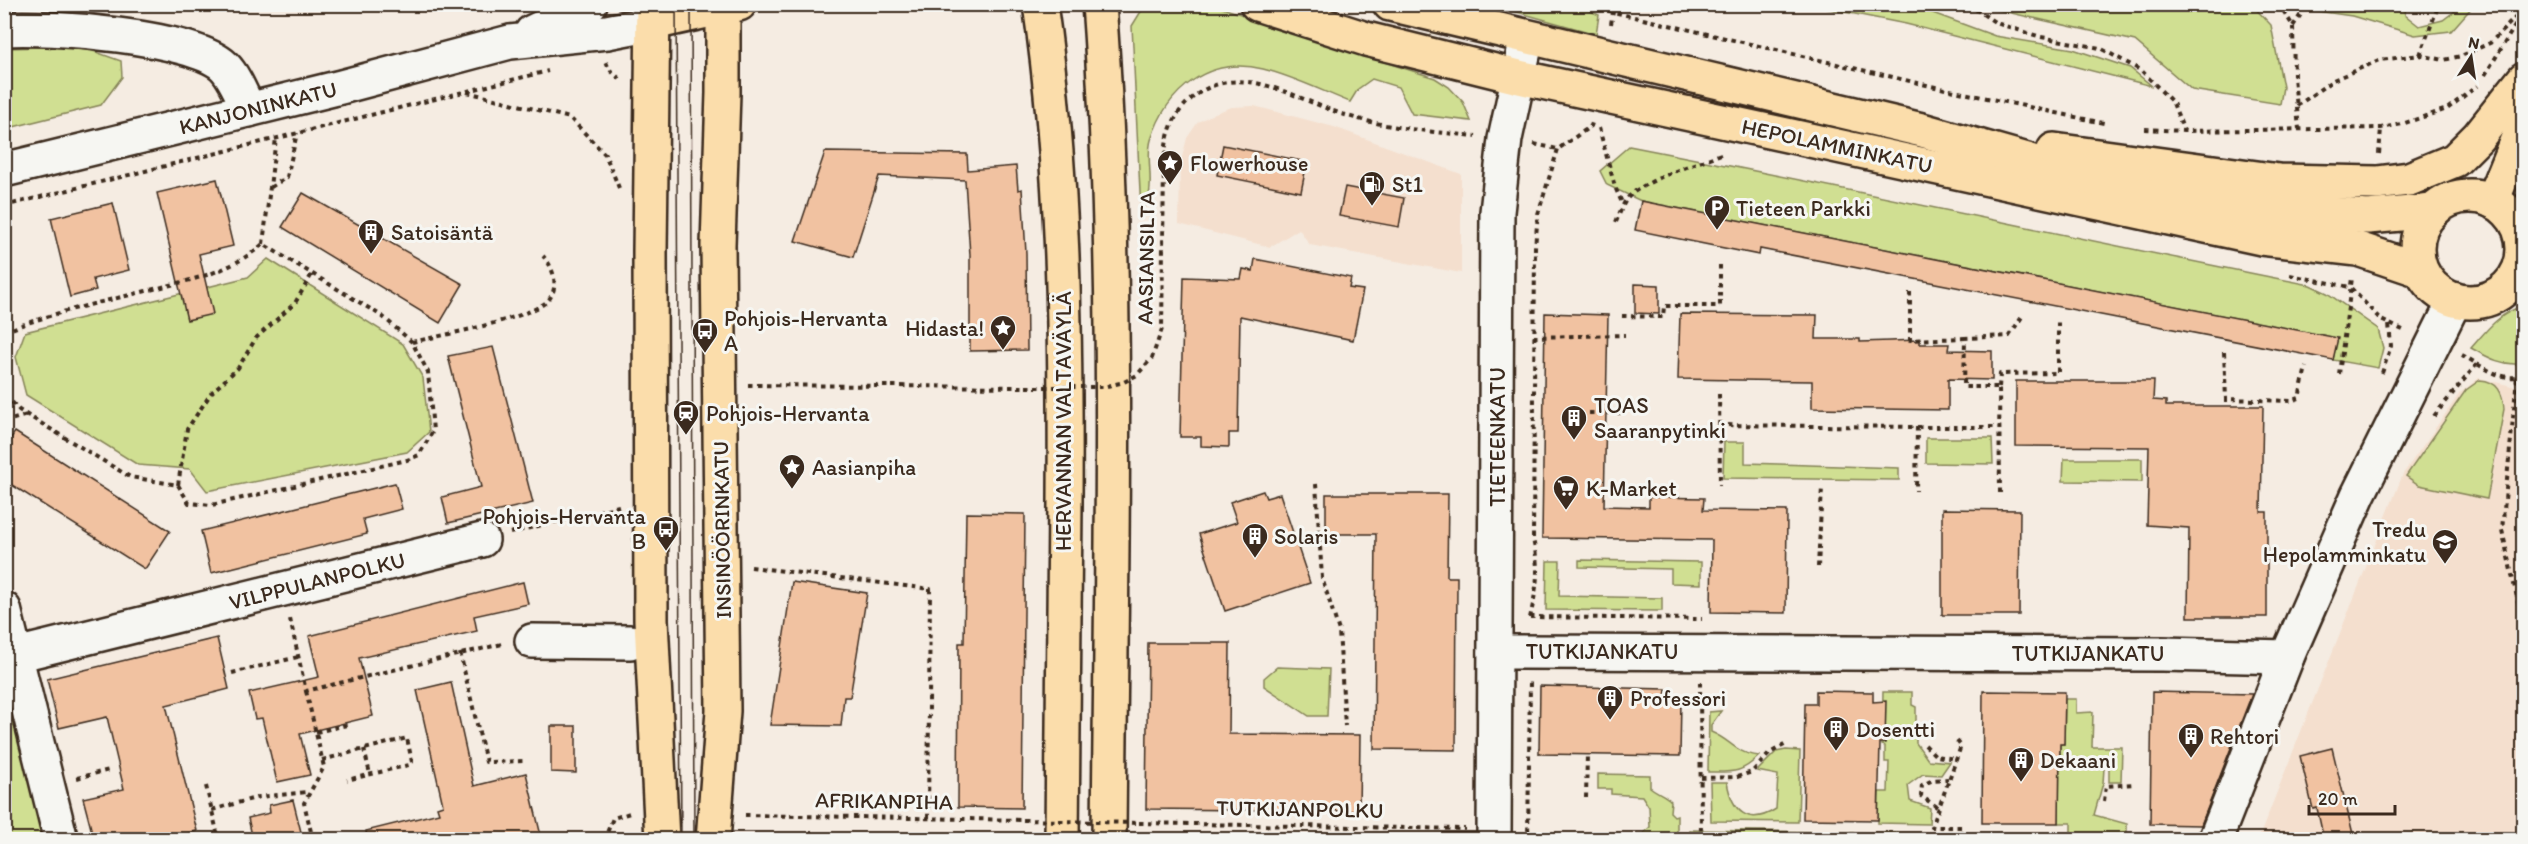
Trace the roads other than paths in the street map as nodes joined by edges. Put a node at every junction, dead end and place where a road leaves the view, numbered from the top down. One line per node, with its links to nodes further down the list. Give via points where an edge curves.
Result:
1 (590, 4): 10 (street, KANJONINKATU)
2 (1041, 4): 32 (main road, HERVANNAN VALTAVÄYLÄ, via 1058,163 1066,357)
3 (1099, 4): 33 (main road, via 1111,225)
4 (1257, 4): 11 (main road, HEPOLAMMINKATU, via 1366,39)
5 (1390, 4): 9 (main road, HEPOLAMMINKATU)
6 (728, 6): 7 (main road, KANJONINKATU); 31 (main road, INSINÖÖRINKATU, via 718,245 723,711)
7 (653, 14): 10 (street, KANJONINKATU, via 607,32); 30 (main road, via 651,620)
8 (4, 29): 13 (street, via 35,27 172,43 224,66)
9 (1527, 37): 11 (street, TIETEENKATU); 15 (main road, HEPOLAMMINKATU)
10 (510, 42): 13 (street, KANJONINKATU)
11 (1519, 77): 20 (main road, HEPOLAMMINKATU, via 2261,238 2358,249); 26 (street, TIETEENKATU, via 1505,138 1497,212)
12 (2523, 79): 15 (main road, via 2455,160 2409,179 2377,183 2280,181)
13 (249, 110): 16 (street, KANJONINKATU)
14 (2523, 123): 17 (main road)
15 (1922, 130): 18 (main road, HEPOLAMMINKATU, via 2103,182 2240,207 2368,217)
16 (4, 170)
17 (2492, 201): 18 (main road, via 2477,196 2461,197); 19 (main road, via 2506,210 2519,230)
18 (2433, 211): 20 (main road, via 2418,238)
19 (2522, 268): 21 (main road, via 2500,293 2486,300)
20 (2421, 270): 21 (main road, via 2429,284)
21 (2455, 300): 28 (street, via 2358,495)
22 (482, 540): 27 (street, VILPPULANPOLKU)
23 (4, 609): 27 (street)
24 (532, 641): 25 (street)
25 (630, 642)
26 (1495, 652): 28 (street, TUTKIJANKATU); 34 (street, TIETEENKATU)
27 (11, 656): 29 (street)
28 (2287, 657): 35 (street)
29 (61, 840)
30 (662, 840)
31 (713, 840)
32 (1062, 840)
33 (1109, 840)
34 (1494, 840)
35 (2215, 840)

